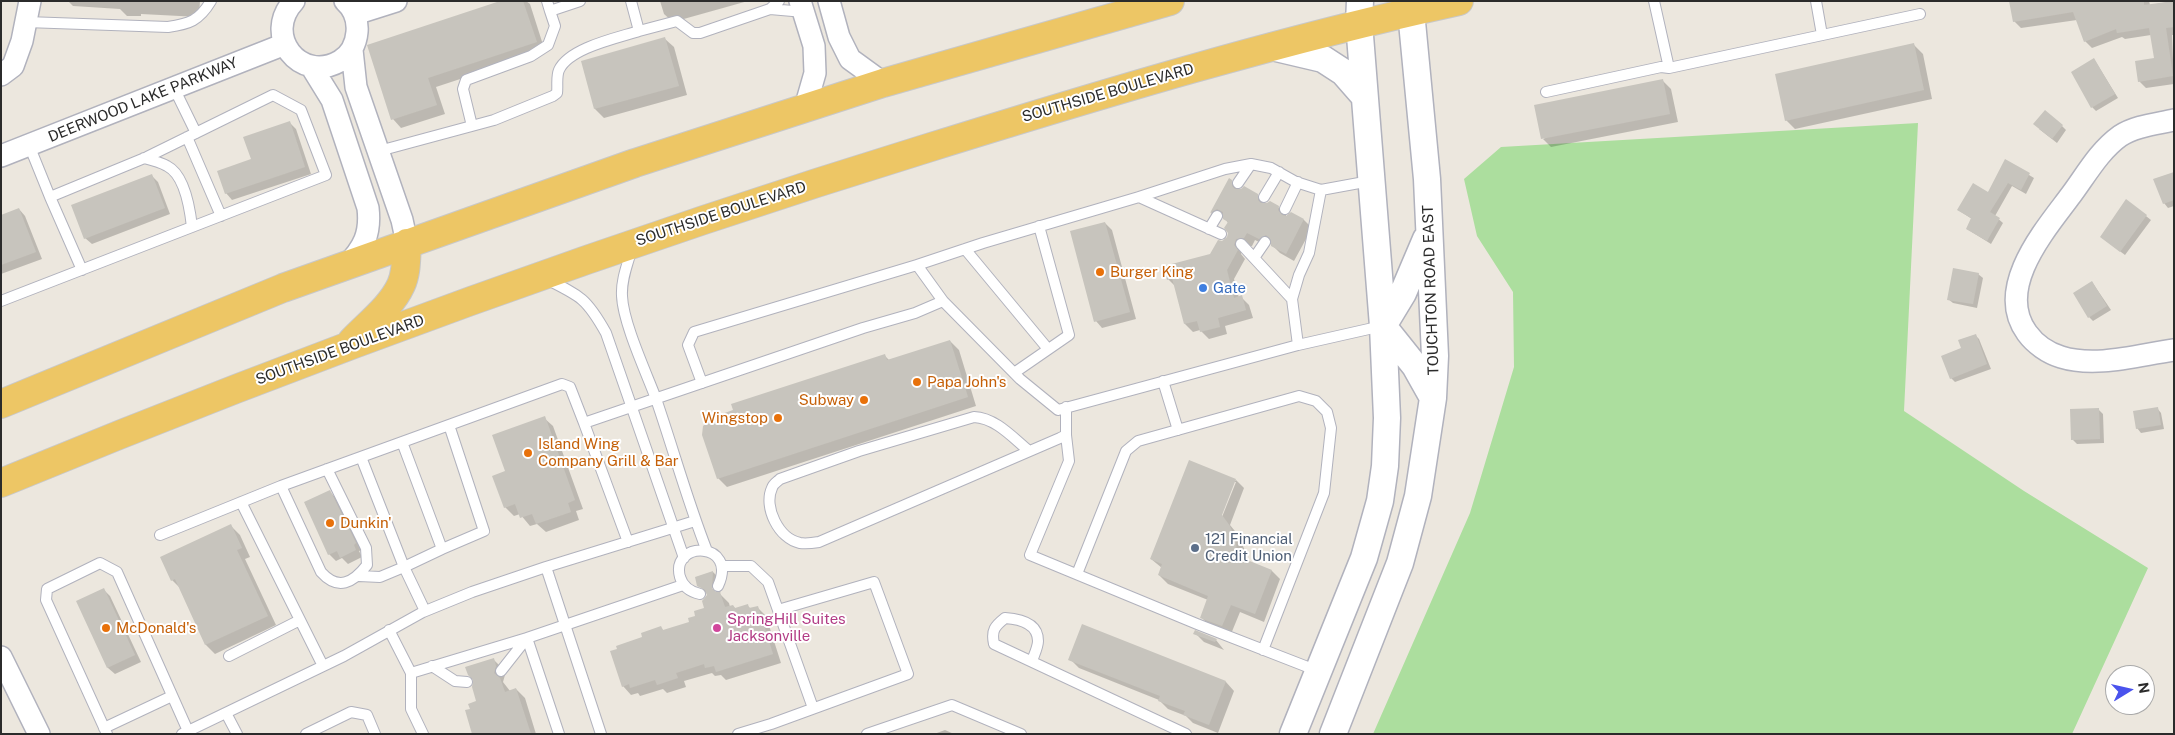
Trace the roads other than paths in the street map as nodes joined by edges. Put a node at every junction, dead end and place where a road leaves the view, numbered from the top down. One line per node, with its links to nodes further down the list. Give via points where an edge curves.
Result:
1 (211, 1): 18 (lane, via 204,13 188,24 168,27)
2 (396, 1): 16 (street)
3 (580, 1): 12 (lane)
4 (631, 1): 21 (lane)
5 (780, 1): 17 (lane)
6 (829, 1): 29 (street, via 839,37 850,60)
7 (1170, 1): 15 (highway)
8 (1459, 1): 13 (highway, SOUTHSIDE BOULEVARD)
9 (1654, 1): 27 (lane)
10 (1816, 1): 22 (lane)
11 (289, 4): 23 (street, via 282,21)
12 (548, 6): 35 (lane, via 555,26 548,45 530,56 466,80 463,89)
13 (1411, 6): 19 (highway, SOUTHSIDE BOULEVARD); 56 (street, TOUCHTON ROAD EAST, via 1428,179)
14 (802, 7): 17 (lane); 33 (street, via 814,46 815,73)
15 (1127, 7): 29 (highway)
16 (350, 8): 25 (street, via 358,26)
17 (770, 9): 21 (lane, via 700,33 693,33 677,21)
18 (28, 12): 28 (street, via 13,66)
19 (1359, 12): 24 (highway, SOUTHSIDE BOULEVARD); 32 (street)
20 (1920, 14): 22 (lane)
21 (639, 30): 35 (lane, via 576,52 559,69 557,93 553,96 520,111)
22 (1822, 35): 27 (lane)
23 (285, 44): 26 (street, via 291,54); 30 (street, DEERWOOD LAKE PARKWAY)
24 (1272, 47): 32 (street, via 1323,59 1343,72); 60 (highway, SOUTHSIDE BOULEVARD, via 1030,116)
25 (352, 50): 26 (street, via 334,64); 38 (street, via 356,87)
26 (311, 66): 65 (street, via 332,100 368,208 369,226 365,242)
27 (1669, 68): 31 (lane, via 1661,67)
28 (1, 75)
29 (883, 83): 33 (highway)
30 (174, 88): 36 (lane); 37 (street, DEERWOOD LAKE PARKWAY)
31 (1546, 92)
32 (1364, 96): 43 (street)
33 (805, 108): 59 (highway, via 635,163)
34 (2174, 120): 75 (street, via 2129,131 2104,151 2044,232 2022,270 2016,300 2020,319 2031,338 2048,352 2062,358 2099,361)
35 (472, 126): 38 (lane)
36 (192, 135): 40 (lane); 51 (lane); 51 (lane, via 273,96 301,110 326,175)
37 (29, 145): 39 (street, DEERWOOD LAKE PARKWAY); 47 (lane)
38 (378, 151): 59 (street)
39 (1, 156)
40 (144, 158): 47 (lane); 54 (lane, via 169,166 178,175 190,204)
41 (1251, 164): 42 (lane); 45 (lane); 48 (lane, via 1225,169)
42 (1279, 172): 44 (lane); 49 (lane)
43 (1370, 181): 46 (lane); 71 (street)
44 (1298, 182): 46 (lane); 50 (lane)
45 (1238, 183)
46 (1321, 190): 68 (lane, via 1309,253)
47 (50, 197): 66 (lane)
48 (1139, 197): 53 (lane); 55 (lane)
49 (1264, 197)
50 (1284, 208)
51 (221, 216): 54 (lane)
52 (1217, 216): 55 (lane)
53 (1039, 226): 62 (lane); 74 (lane, via 1069,335)
54 (192, 227): 66 (lane)
55 (1208, 229): 57 (lane)
56 (1429, 231): 71 (street, via 1403,293); 79 (street, TOUCHTON ROAD EAST, via 1435,356)
57 (1221, 234)
58 (1265, 242): 63 (lane)
59 (407, 243): 65 (highway); 73 (highway, via 401,286 388,304)
60 (634, 243): 67 (highway, SOUTHSIDE BOULEVARD); 80 (lane, via 622,282 622,297)
61 (1241, 244): 63 (lane)
62 (965, 249): 64 (lane); 74 (lane)
63 (1254, 258): 68 (lane)
64 (917, 265): 70 (lane); 78 (lane, via 694,332 688,345)
65 (346, 266): 81 (highway, via 283,288)
66 (82, 270): 69 (lane)
67 (541, 276): 73 (highway, SOUTHSIDE BOULEVARD); 82 (lane, via 575,293 591,307 606,333)
68 (1292, 299): 72 (lane)
69 (1, 301)
70 (943, 301): 76 (lane); 78 (lane)
71 (1383, 326): 72 (lane); 79 (street, via 1415,366); 123 (street, via 1387,418 1380,501 1364,558)
72 (1298, 345): 77 (lane)
73 (345, 347): 92 (highway, SOUTHSIDE BOULEVARD, via 168,414)
74 (1048, 349): 76 (lane)
75 (2174, 350)
76 (1014, 373): 83 (lane, via 1058,410)
77 (1163, 381): 83 (lane); 86 (lane)
78 (702, 383): 80 (lane)
79 (1433, 398): 143 (street, TOUCHTON ROAD EAST, via 1418,496 1400,563)
80 (656, 400): 82 (lane); 95 (lane)
81 (1, 404)
82 (632, 407): 84 (lane); 96 (lane)
83 (1066, 407): 87 (lane)
84 (584, 423): 85 (lane, via 570,387 562,384); 98 (lane)
85 (449, 425): 88 (lane); 99 (lane, via 484,531)
86 (1178, 430): 105 (lane, via 1138,441 1126,450); 116 (lane, via 1299,396 1316,401 1327,412 1331,428 1324,493)
87 (1066, 435): 89 (lane); 105 (lane, via 1069,461 1030,555)
88 (402, 442): 90 (lane); 99 (lane)
89 (1029, 451): 89 (lane, via 820,542 798,543 781,530 773,518 769,498 772,486 780,479 859,451 974,417 984,417)
90 (362, 457): 91 (lane); 103 (lane)
91 (328, 469): 93 (lane); 106 (lane, via 366,548 367,565)
92 (1, 483)
93 (281, 486): 94 (lane); 106 (lane, via 321,572 328,580 341,584)
94 (241, 502): 97 (lane); 112 (lane)
95 (695, 521): 96 (lane); 100 (lane)
96 (674, 528): 98 (lane); 101 (lane)
97 (160, 535)
98 (628, 542): 104 (lane)
99 (442, 549): 103 (lane)
100 (707, 551): 101 (lane, via 694,551); 102 (lane, via 719,559)
101 (684, 558): 107 (lane, via 679,570)
102 (722, 566): 108 (lane); 110 (lane, via 751,566 768,582)
103 (404, 567): 106 (lane, via 380,577); 111 (lane)
104 (546, 567): 111 (lane); 113 (lane)
105 (1077, 574): 116 (lane)
106 (358, 576)
107 (683, 584): 109 (lane); 113 (lane)
108 (718, 586)
109 (700, 594)
110 (778, 610): 127 (lane); 127 (lane, via 874,582 908,674)
111 (425, 611): 114 (lane)
112 (300, 620): 118 (lane); 120 (lane)
113 (566, 625): 115 (lane); 137 (lane)
114 (389, 630): 120 (lane); 124 (lane)
115 (527, 638): 121 (lane); 122 (lane); 136 (lane)
116 (1263, 650): 123 (lane)
117 (2, 656): 131 (street)
118 (229, 656)
119 (1032, 661): 119 (lane, via 994,644 992,634 995,626 1005,618 1028,622 1035,630 1038,642); 141 (lane)
120 (323, 666): 128 (lane)
121 (432, 666): 124 (lane); 125 (lane, via 455,681)
122 (501, 671)
123 (1318, 671): 142 (street)
124 (411, 673): 135 (lane, via 411,709)
125 (467, 682)
126 (172, 696): 129 (lane); 129 (lane, via 117,572 100,563 47,589 46,600); 130 (lane)
127 (813, 708): 138 (lane)
128 (226, 713): 130 (lane); 132 (lane)
129 (106, 731)
130 (185, 732)
131 (39, 734)
132 (236, 734)
133 (306, 734): 134 (lane, via 351,712 367,715)
134 (375, 734)
135 (422, 734)
136 (559, 734)
137 (601, 734)
138 (738, 734)
139 (867, 734): 140 (lane, via 952,705)
140 (1021, 734)
141 (1186, 734)
142 (1293, 734)
143 (1333, 734)

